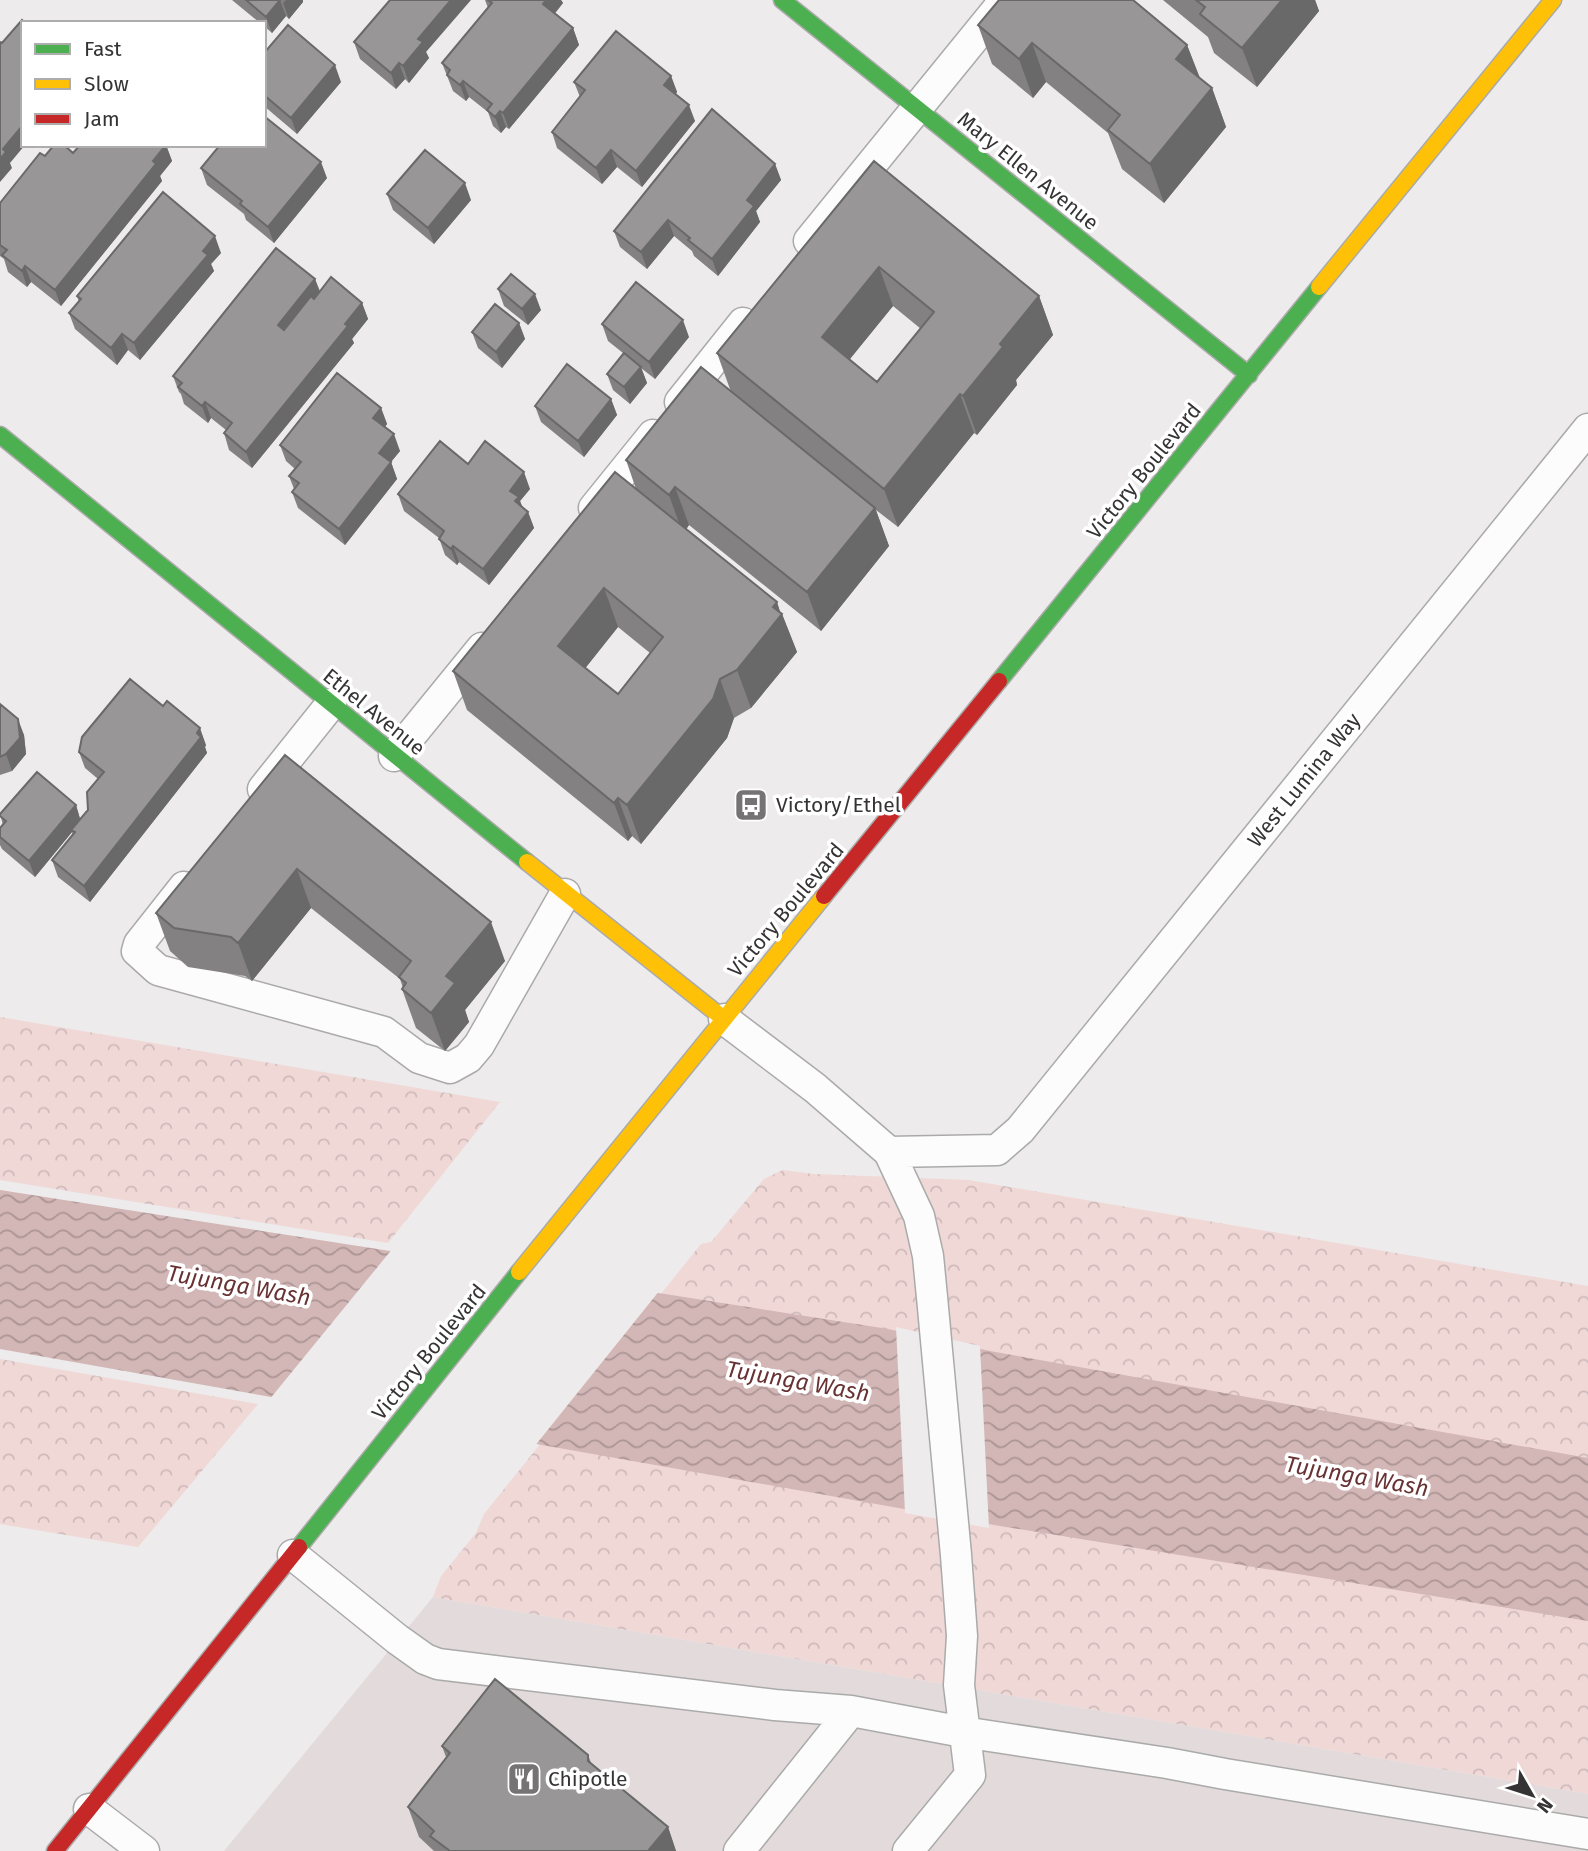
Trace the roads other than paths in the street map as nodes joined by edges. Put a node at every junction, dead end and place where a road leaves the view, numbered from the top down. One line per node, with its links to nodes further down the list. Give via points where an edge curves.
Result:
1 (782, 0): 4 (main road, Mary Ellen Avenue)
2 (1004, 0): 4 (lane)
3 (1553, 0): 7 (main road, Victory Boulevard)
4 (916, 108): 5 (lane); 7 (main road, Mary Ellen Avenue)
5 (788, 268)
6 (762, 300): 10 (lane)
7 (1249, 375): 17 (main road, Victory Boulevard)
8 (1588, 429): 18 (lane, West Lumina Way, via 1020,1130 997,1150)
9 (0, 435): 12 (main road, Ethel Avenue)
10 (578, 528)
11 (499, 626): 13 (lane)
12 (331, 704): 13 (main road, Ethel Avenue); 14 (lane)
13 (394, 756): 16 (main road, Ethel Avenue)
14 (244, 813)
15 (200, 867): 16 (lane, via 139,943 137,951 158,970 384,1032 419,1058 450,1068 479,1045)
16 (565, 894): 17 (main road, Ethel Avenue)
17 (724, 1019): 18 (lane); 19 (main road, Victory Boulevard)
18 (889, 1152): 21 (lane, via 919,1216 928,1256 962,1636 959,1685)
19 (293, 1555): 20 (lane, via 397,1639 438,1664); 22 (main road, Victory Boulevard)
20 (850, 1711): 21 (lane); 26 (lane)
21 (963, 1732): 23 (lane); 27 (lane, via 970,1775)
22 (89, 1809): 24 (main road, Victory Boulevard); 25 (lane)
23 (1588, 1834)
24 (55, 1851)
25 (144, 1851)
26 (739, 1851)
27 (908, 1851)

